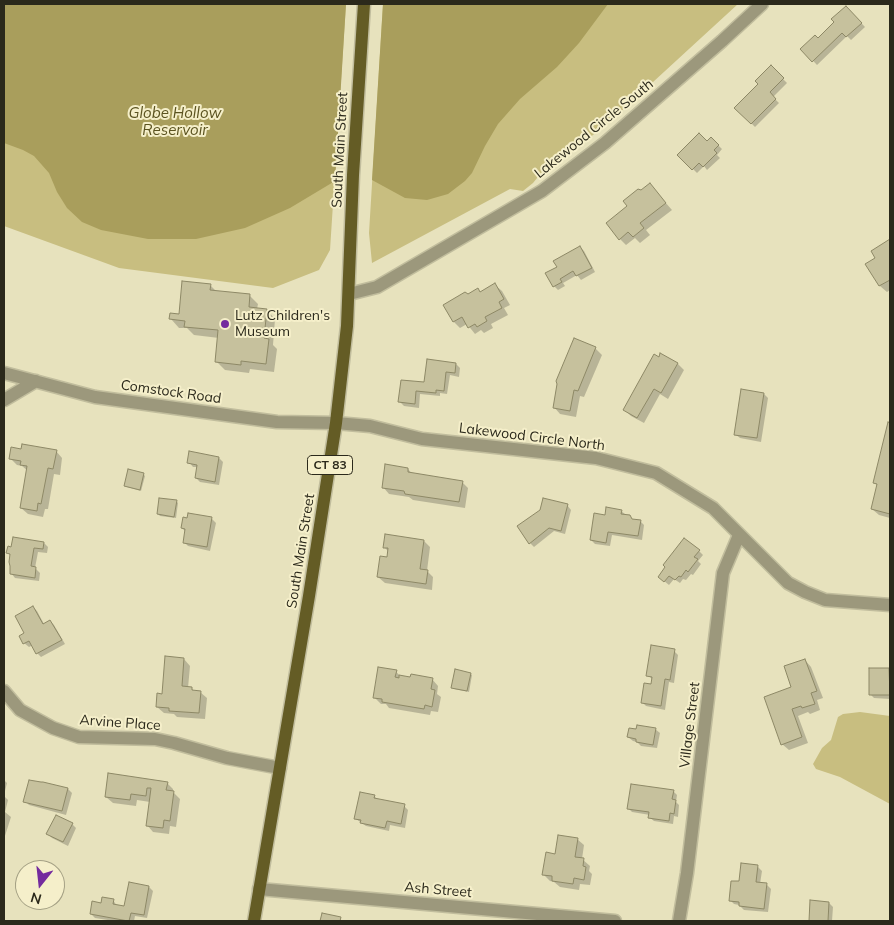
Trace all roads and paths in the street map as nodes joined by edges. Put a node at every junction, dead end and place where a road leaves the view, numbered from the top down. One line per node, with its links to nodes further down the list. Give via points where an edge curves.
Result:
1 (364, 4): 3 (main road, South Main Street / CT 83)
2 (762, 4): 3 (street, Lakewood Circle South, via 605,143 542,192 377,287)
3 (349, 294): 7 (main road, South Main Street / CT 83)
4 (4, 374): 5 (street, Comstock Road)
5 (36, 381): 6 (street); 7 (street, Comstock Road, via 95,397 277,422)
6 (4, 400)
7 (336, 423): 8 (street, Lakewood Circle North, via 370,426 422,439 596,458 656,473 713,508); 13 (main road, South Main Street / CT 83)
8 (739, 535): 9 (street, Lakewood Circle North, via 788,583 805,592 825,600); 17 (street, Village Street, via 723,574)
9 (890, 605)
10 (4, 691): 12 (street, Arvine Place)
11 (4, 708): 12 (street, Arvine Place)
12 (20, 710): 13 (street, Arvine Place, via 53,728 79,737 154,739)
13 (280, 768): 14 (main road, South Main Street / CT 83)
14 (259, 889): 15 (main road, South Main Street / CT 83); 16 (street, Ash Street)
15 (254, 921)
16 (615, 921)
17 (679, 921)

